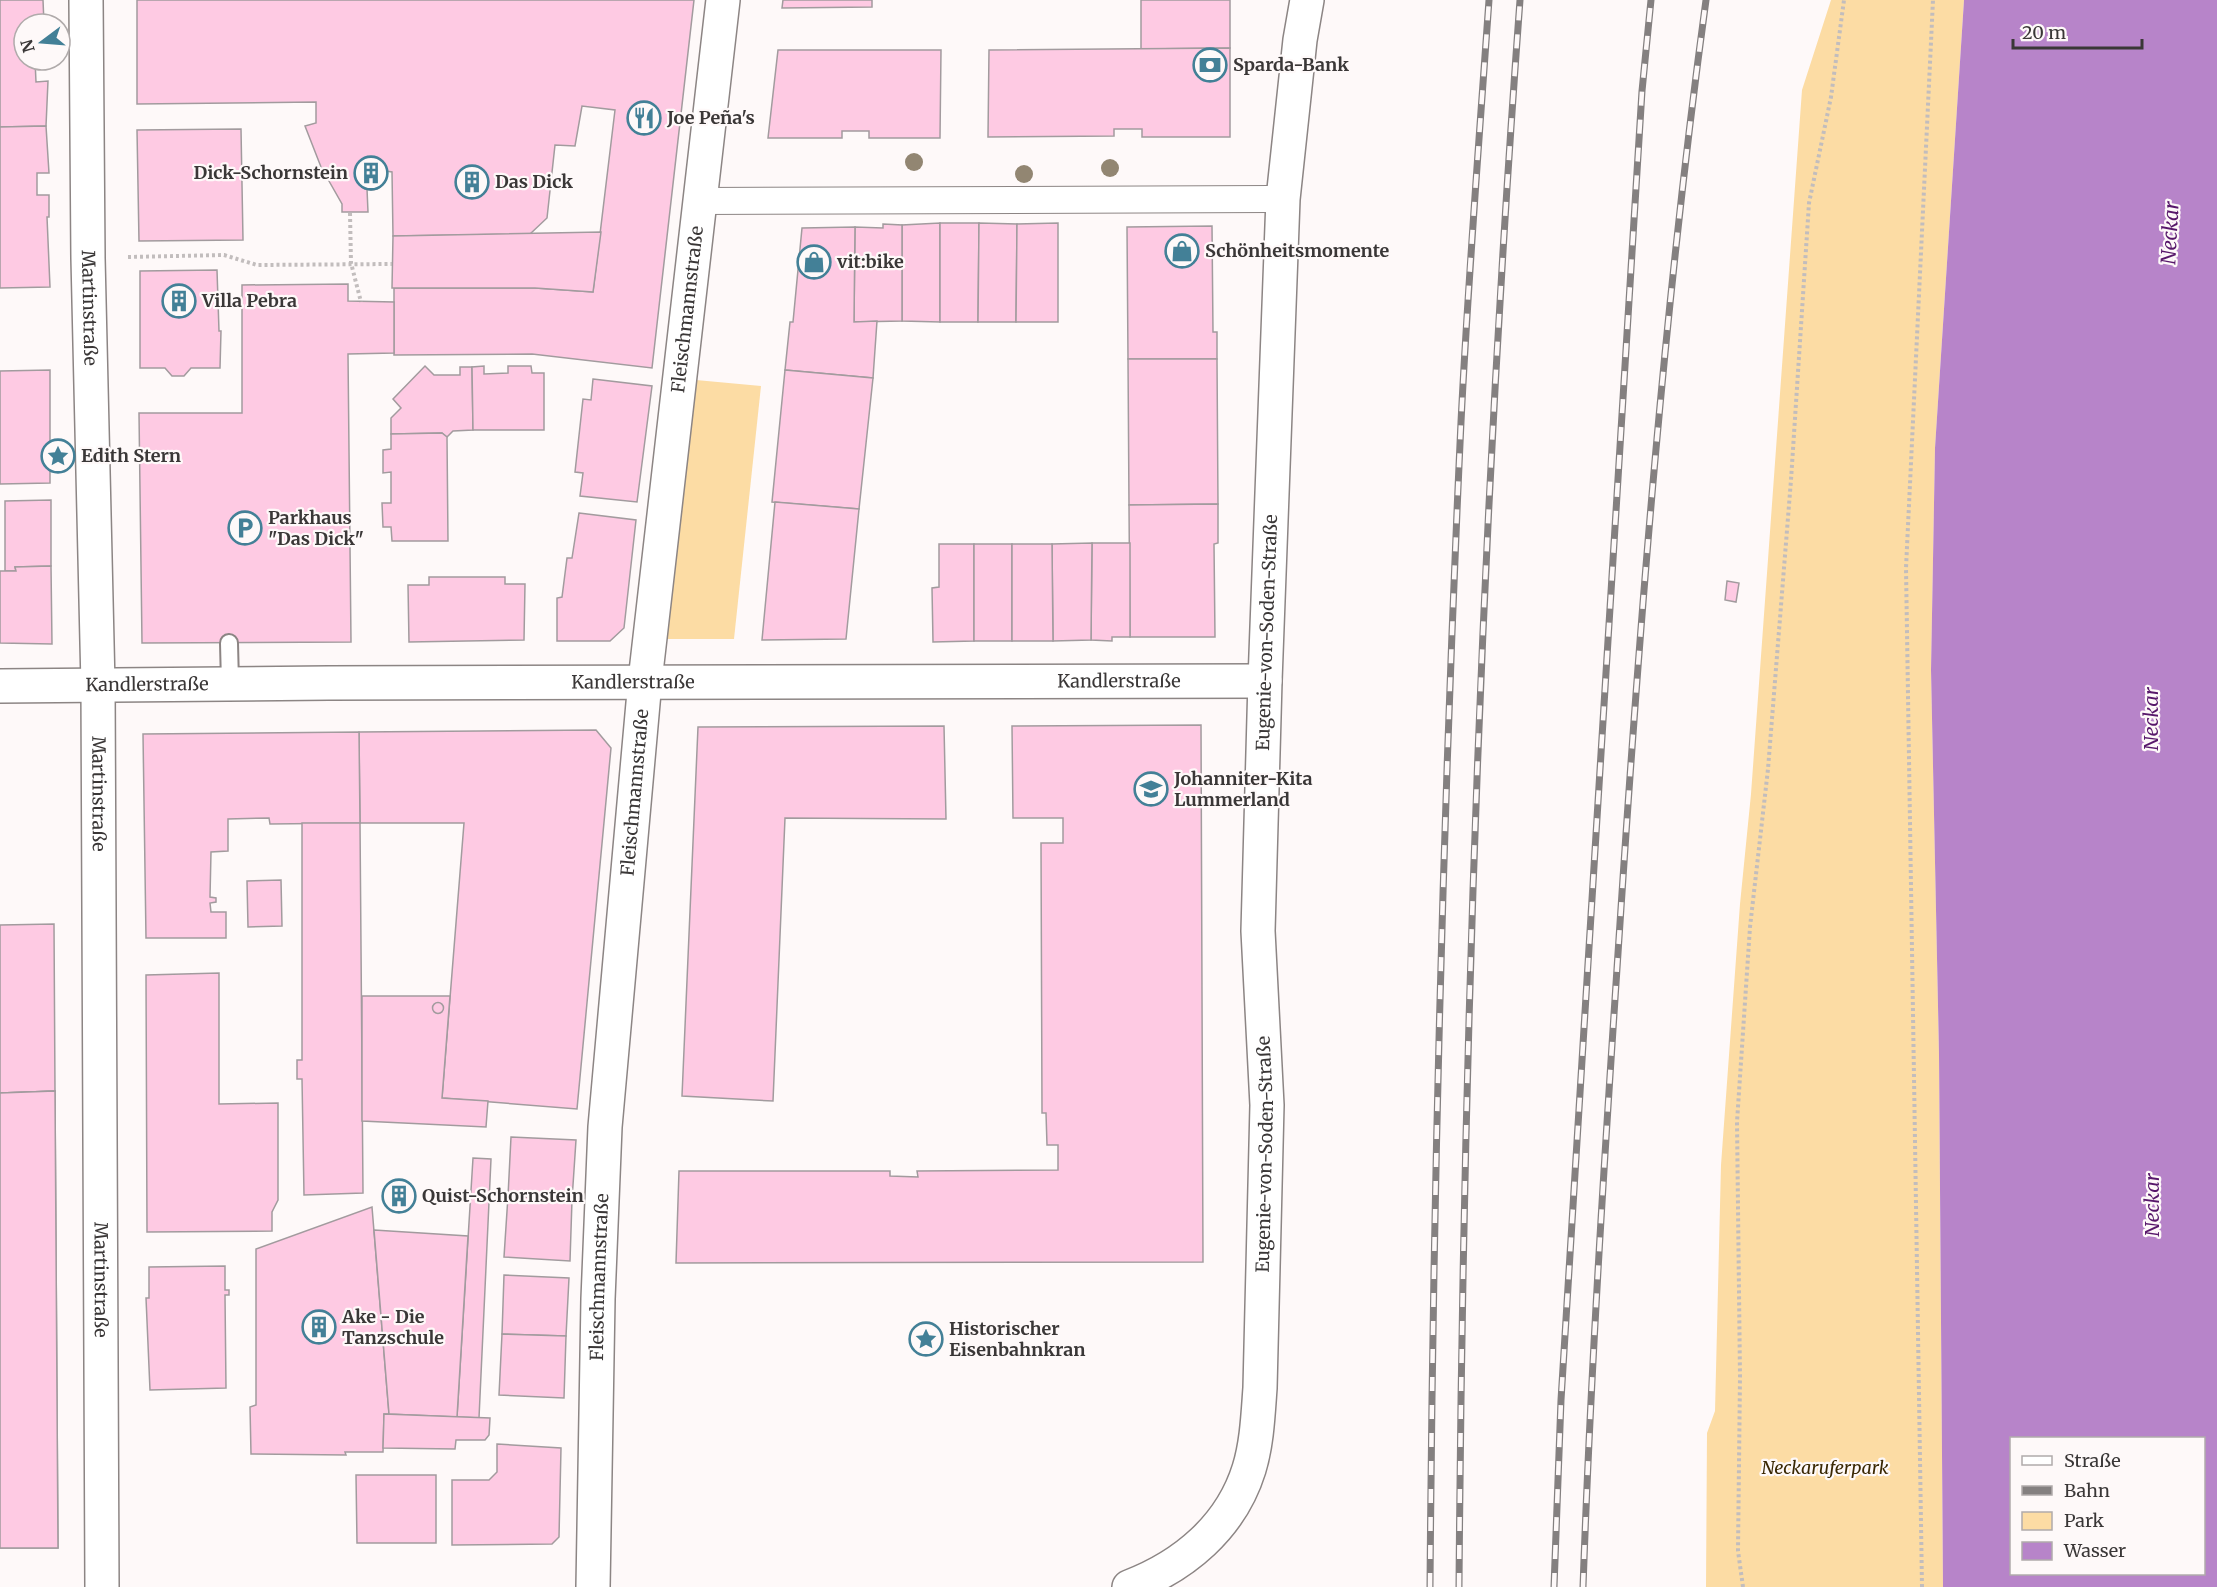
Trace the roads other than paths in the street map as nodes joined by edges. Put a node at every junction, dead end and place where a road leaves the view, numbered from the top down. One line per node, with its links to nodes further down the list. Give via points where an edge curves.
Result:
1 (86, 0): 10 (street, Martinstraße)
2 (723, 0): 5 (street, Fleischmannstraße)
3 (1307, 0): 4 (street, Eugenie-von-Soden-Straße)
4 (1283, 199): 5 (street); 8 (street, Eugenie-von-Soden-Straße)
5 (700, 201): 7 (street, Fleischmannstraße)
6 (229, 643): 9 (lane)
7 (645, 681): 8 (street, Kandlerstraße); 9 (street, Kandlerstraße); 13 (street, Fleischmannstraße, via 605,1127)
8 (1265, 681): 14 (street, Eugenie-von-Soden-Straße, via 1258,931 1267,1105 1257,1430 1249,1469 1221,1524 1177,1564)
9 (230, 684): 10 (street, Kandlerstraße)
10 (98, 685): 11 (street, Kandlerstraße); 12 (street, Martinstraße)
11 (0, 686)
12 (102, 1587)
13 (593, 1587)
14 (1129, 1587)

